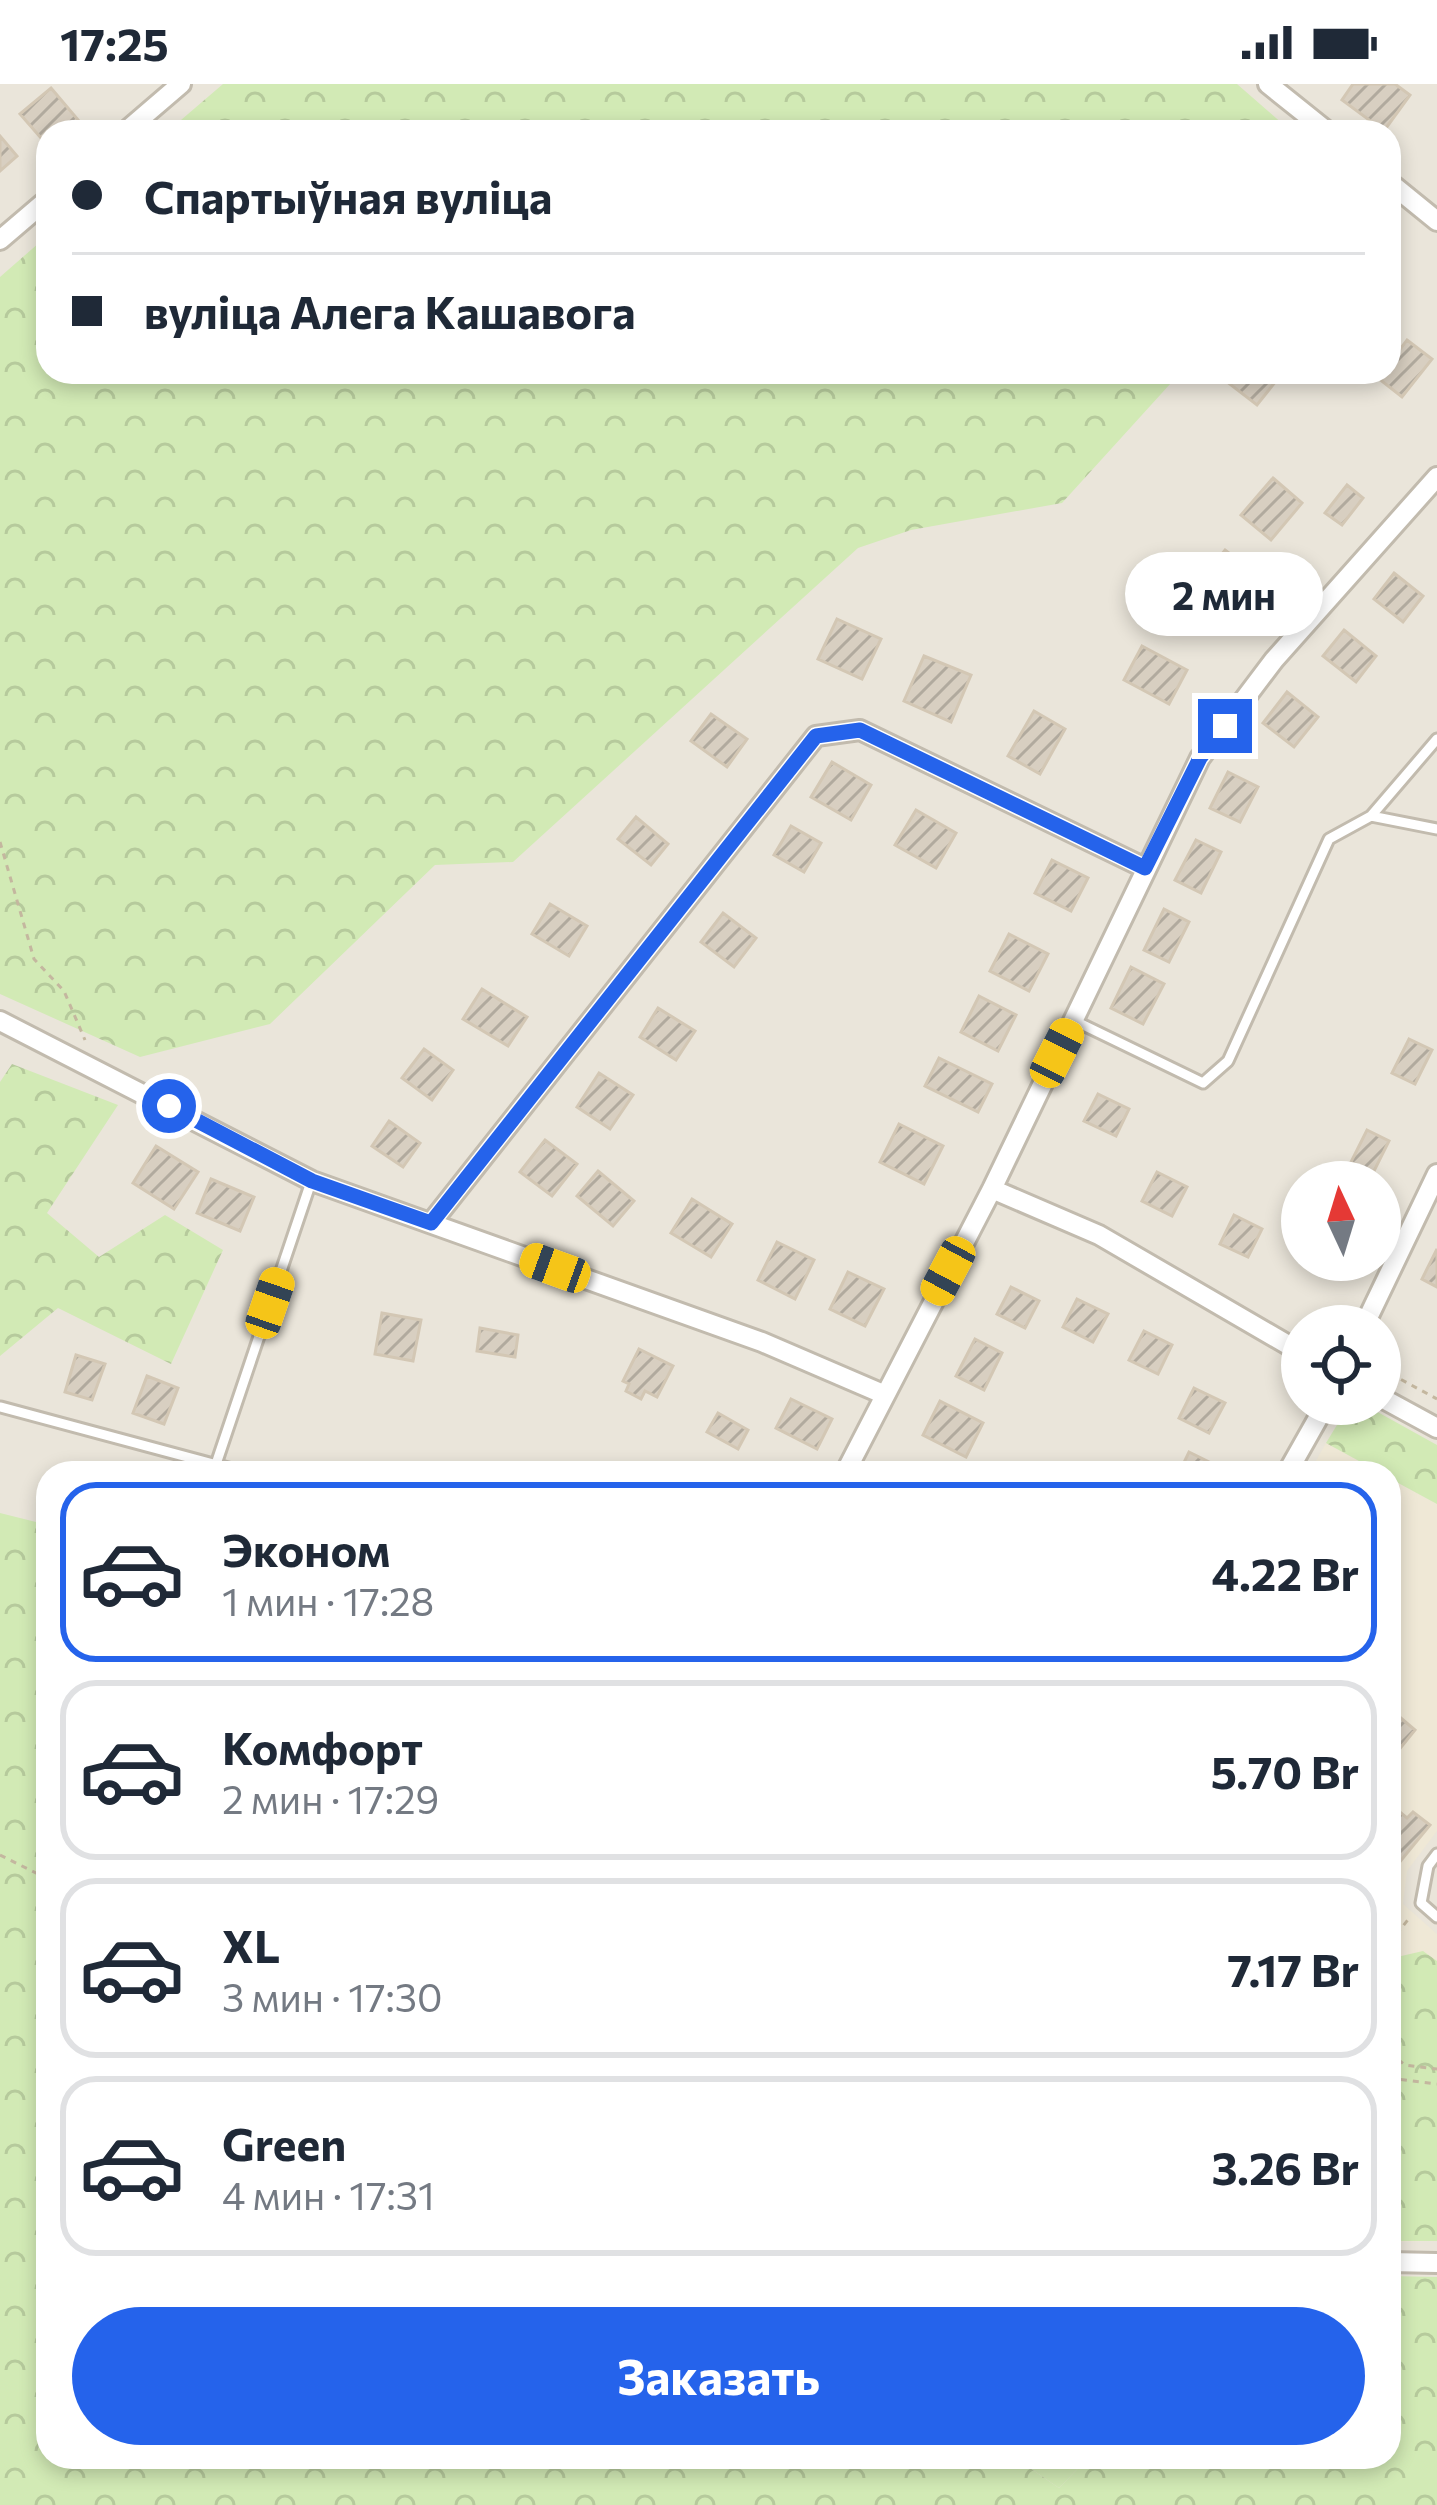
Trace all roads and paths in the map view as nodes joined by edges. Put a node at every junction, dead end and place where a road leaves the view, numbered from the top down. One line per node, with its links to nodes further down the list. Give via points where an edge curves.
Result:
1 (181, 84): 3 (street)
2 (1268, 84): 4 (street)
3 (139, 120)
4 (1313, 120)
5 (1401, 192): 7 (street)
6 (36, 209): 8 (street)
7 (1437, 221)
8 (0, 240)
9 (1437, 477): 14 (street, via 1274,660 1200,758)
10 (1437, 740): 11 (lane)
11 (1371, 816): 12 (lane); 16 (lane, via 1329,838 1228,1061 1203,1082)
12 (1437, 829)
13 (0, 842): 17 (path, via 34,959 64,992)
14 (1145, 868): 16 (street); 21 (street, via 860,730 816,736)
15 (0, 1021): 17 (street)
16 (1073, 1021): 20 (street)
17 (98, 1069): 19 (street)
18 (1437, 1174): 22 (street)
19 (312, 1181): 21 (street); 32 (lane)
20 (992, 1189): 23 (street, via 1099,1234); 25 (street)
21 (431, 1223): 25 (street)
22 (1374, 1305)
23 (1281, 1341)
24 (1401, 1380): 26 (path)
25 (883, 1394): 33 (street)
26 (1437, 1400)
27 (1, 1407): 31 (lane)
28 (1401, 1408): 30 (street)
29 (1314, 1425): 34 (street)
30 (1437, 1428)
31 (194, 1461)
32 (217, 1461)
33 (851, 1461)
34 (1294, 1461)
35 (0, 1855): 37 (path)
36 (1437, 1855): 38 (lane, via 1421,1903)
37 (36, 1873)
38 (1437, 1917)
39 (1401, 2062): 40 (path)
40 (1437, 2069)
41 (1401, 2080): 42 (path)
42 (1437, 2084)
43 (1401, 2262): 44 (street)
44 (1437, 2264)

